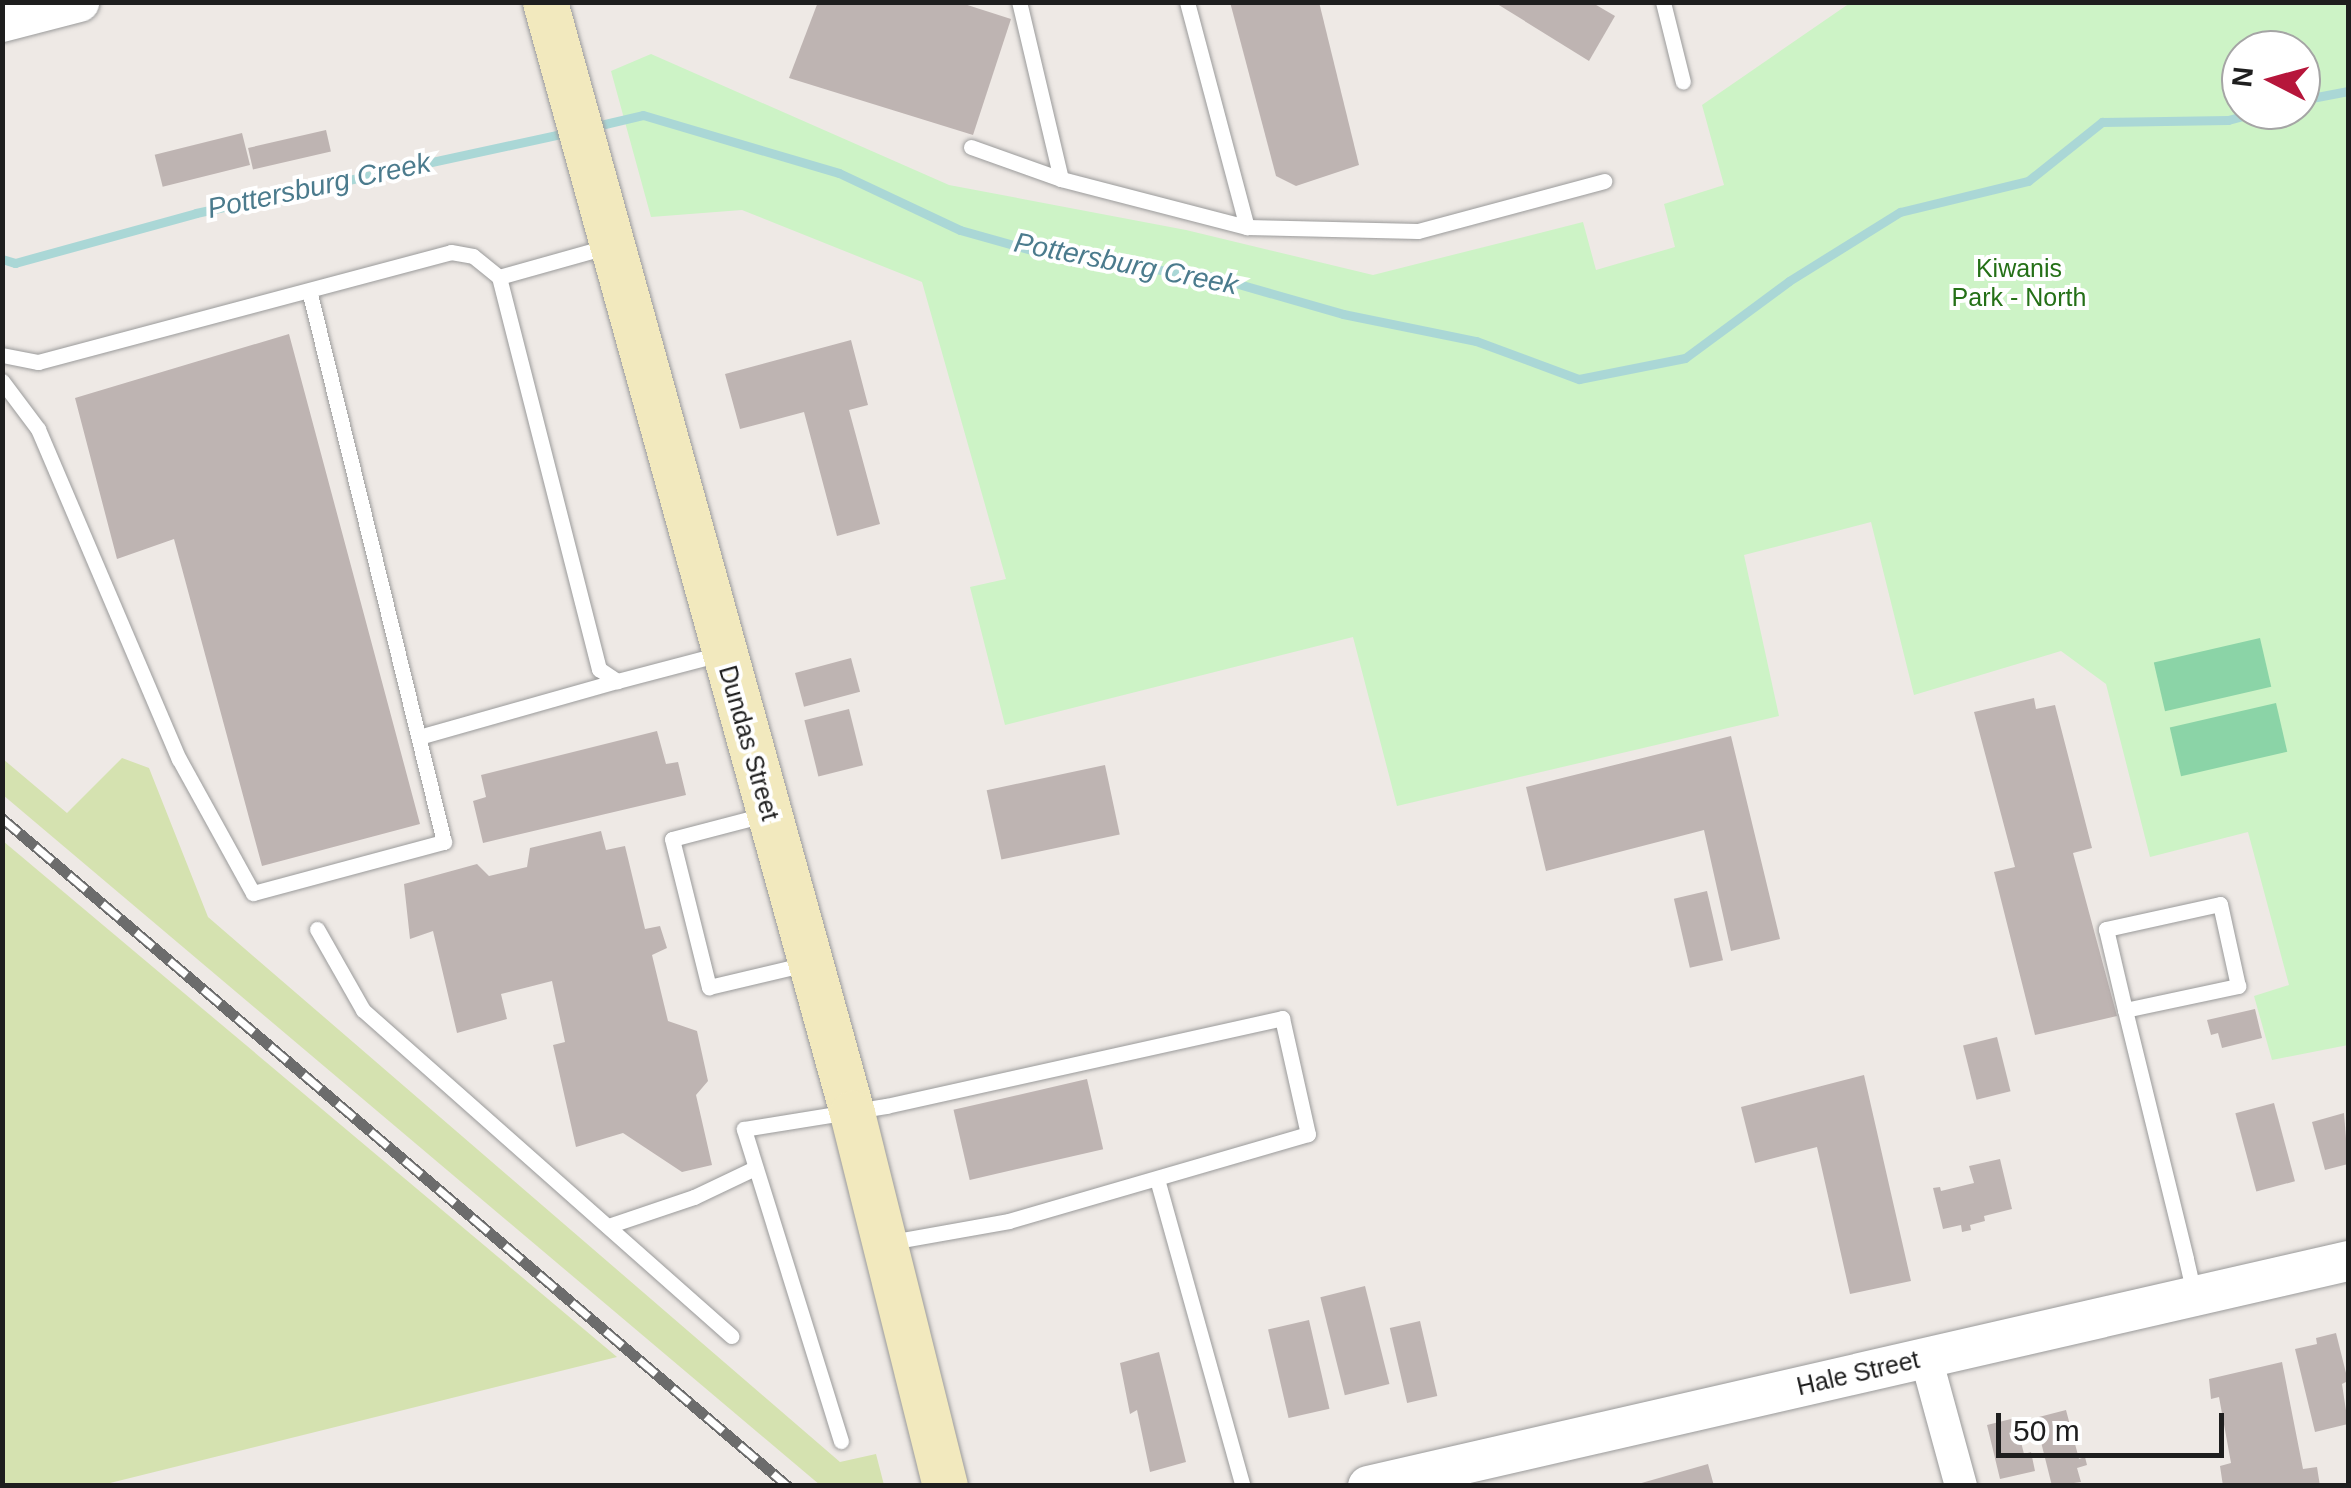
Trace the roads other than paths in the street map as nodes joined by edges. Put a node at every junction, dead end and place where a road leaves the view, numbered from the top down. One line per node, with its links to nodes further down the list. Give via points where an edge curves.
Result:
1 (79, 2): 6 (street)
2 (545, 2): 12 (main road, Dundas Street)
3 (1020, 2): 9 (lane)
4 (1186, 2): 11 (lane)
5 (1662, 2): 7 (lane)
6 (2, 22)
7 (1683, 82)
8 (971, 147): 9 (lane)
9 (1061, 179): 11 (lane)
10 (1604, 180): 11 (lane, via 1418,231)
11 (1247, 227)
12 (610, 246): 13 (lane); 17 (main road, Dundas Street)
13 (498, 277): 14 (lane, via 473,256 451,252); 18 (lane, via 599,669)
14 (309, 290): 15 (lane, via 38,362); 19 (lane)
15 (2, 355)
16 (2, 380): 19 (lane, via 38,429 180,759 253,893 444,842)
17 (724, 653): 18 (lane); 20 (main road, Dundas Street)
18 (617, 681): 19 (lane)
19 (419, 737)
20 (768, 814): 22 (main road, Dundas Street); 22 (lane, via 672,840 709,987)
21 (317, 930): 27 (lane, via 362,1010)
22 (810, 962): 24 (main road, Dundas Street)
23 (2126, 1010): 23 (lane, via 2106,929 2220,904 2238,986); 30 (lane)
24 (852, 1112): 25 (lane, via 744,1129); 26 (lane, via 1282,1018 1308,1134); 28 (main road, Dundas Street)
25 (755, 1168): 27 (lane); 33 (lane)
26 (1156, 1179): 28 (lane, via 1009,1221); 35 (lane)
27 (608, 1226): 31 (lane)
28 (882, 1244): 34 (main road, Dundas Street)
29 (2348, 1262): 30 (street, Hale Street)
30 (2194, 1296): 32 (street, Hale Street)
31 (731, 1336)
32 (1926, 1358): 36 (street, Hale Street); 37 (street)
33 (841, 1442)
34 (945, 1486)
35 (1243, 1486)
36 (1368, 1486)
37 (1961, 1486)

